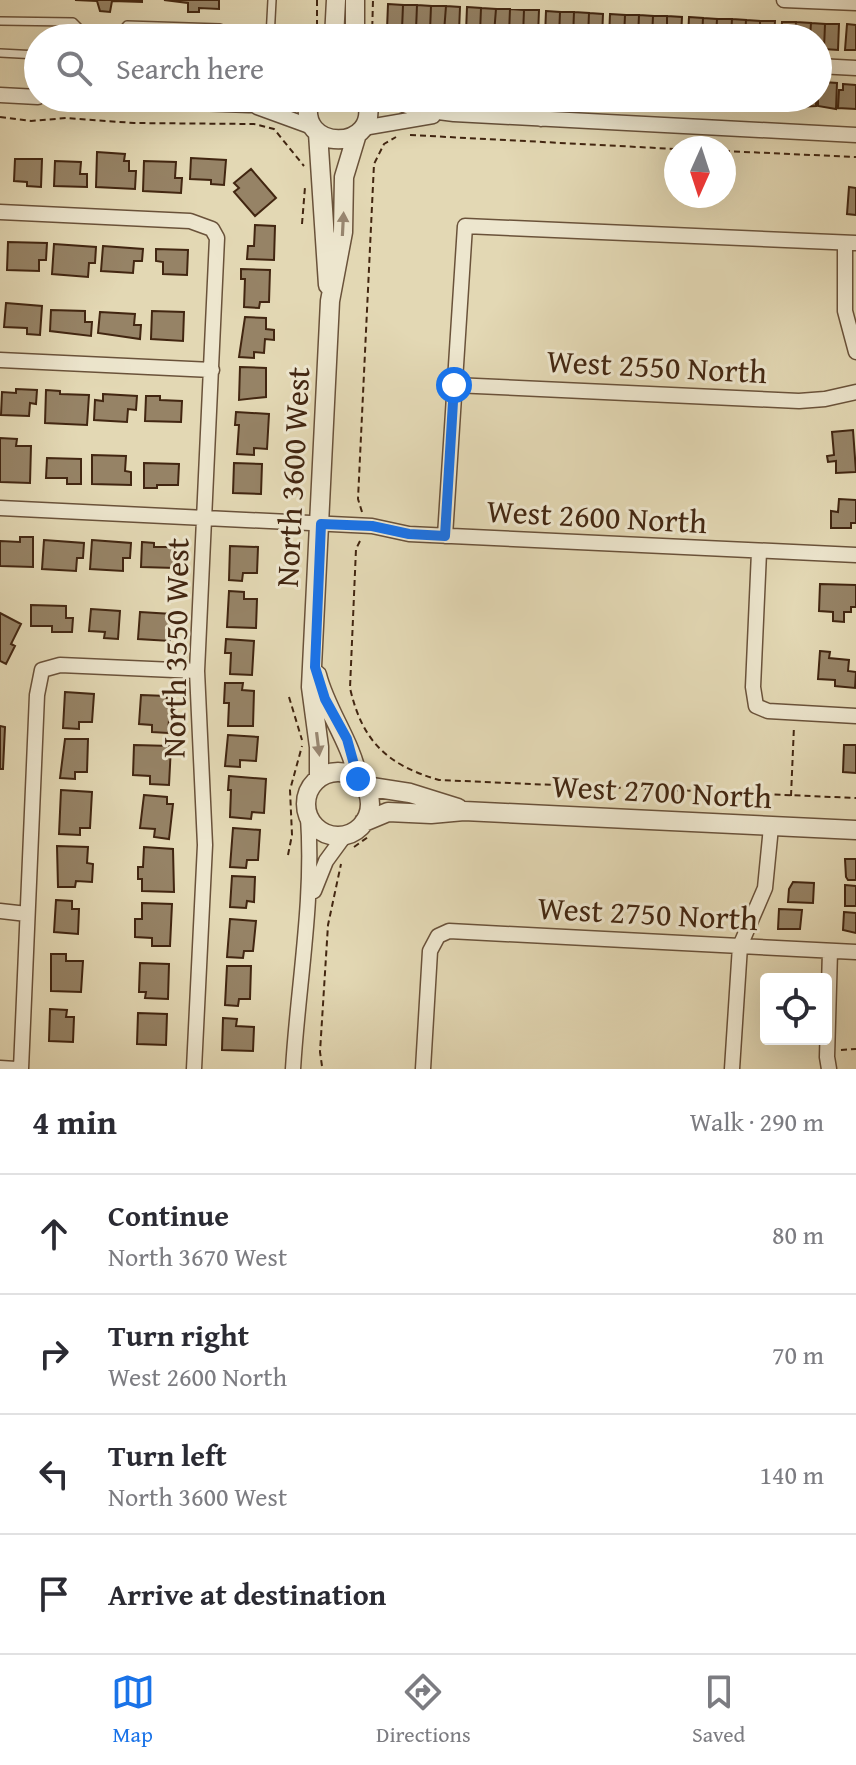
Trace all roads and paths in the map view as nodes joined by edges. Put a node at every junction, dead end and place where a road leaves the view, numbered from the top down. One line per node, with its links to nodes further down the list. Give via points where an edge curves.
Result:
1 (272, 0): 10 (lane)
2 (317, 0): 11 (path)
3 (336, 0): 12 (street)
4 (355, 0): 13 (street)
5 (373, 0): 14 (path)
6 (784, 0): 7 (street)
7 (856, 3)
8 (0, 21): 9 (lane)
9 (75, 24)
10 (271, 24)
11 (317, 24)
12 (335, 24)
13 (355, 24)
14 (372, 24)
15 (0, 53): 16 (lane)
16 (24, 54)
17 (832, 67): 18 (street)
18 (856, 68)
19 (0, 95): 20 (street)
20 (24, 96)
21 (272, 112): 29 (street)
22 (307, 112): 29 (street, North 3600 West)
23 (369, 112): 30 (street, North 3600 West)
24 (438, 112): 26 (street)
25 (541, 112): 28 (street)
26 (454, 114): 28 (street); 30 (street)
27 (0, 117): 35 (path, via 254,124 274,129)
28 (541, 119): 31 (street)
29 (315, 130): 30 (street, via 333,140); 40 (street, North 3600 West)
30 (360, 131): 40 (street, North 3600 West, one-way to 30, via 343,232 344,177)
31 (856, 135)
32 (664, 148): 48 (path, via 402,134 384,144 374,164 358,499)
33 (736, 152): 34 (path)
34 (856, 157)
35 (306, 173)
36 (305, 186): 38 (path)
37 (0, 212): 43 (street, North 3550 West, via 190,221 212,229 218,249)
38 (302, 224)
39 (851, 243): 41 (street, via 845,311); 44 (street, via 465,226)
40 (330, 301): 49 (street, North 3600 West)
41 (856, 352)
42 (0, 360): 43 (street)
43 (212, 370): 47 (street, North 3550 West)
44 (454, 385): 45 (street, West 2550 North, via 799,401); 51 (street)
45 (856, 392)
46 (0, 508): 47 (street, West 2600 North)
47 (206, 518): 49 (street, West 2600 North); 55 (street, North 3550 West)
48 (362, 518)
49 (321, 524): 51 (street, West 2600 North); 54 (street, North 3600 West)
50 (361, 532): 61 (path, via 350,688 365,731 399,765 439,780)
51 (445, 536): 52 (street, West 2600 North)
52 (759, 552): 53 (street, West 2600 North); 57 (street, via 752,694 756,706)
53 (856, 555)
54 (314, 656): 59 (street, North 3600 West, one-way to 59, via 311,687); 60 (street, North 3600 West, via 321,688)
55 (197, 671): 73 (street, via 60,665 42,670); 82 (street, North 3550 West, via 205,845)
56 (289, 697): 69 (path, via 302,746 290,790)
57 (794, 713): 58 (street); 61 (path)
58 (856, 716)
59 (319, 777): 60 (street, via 339,772); 64 (street, via 306,799)
60 (362, 782): 63 (street, West 2700 North); 66 (street, via 370,803)
61 (791, 797): 62 (path)
62 (856, 798)
63 (464, 811): 65 (street, West 2700 North); 66 (street, West 2700 North, via 388,812)
64 (308, 817): 68 (street, via 323,832); 72 (street)
65 (771, 827): 67 (street, West 2700 North); 74 (street, via 765,888)
66 (369, 828): 68 (path); 68 (street, via 354,832)
67 (856, 830)
68 (347, 842): 72 (street, via 319,877)
69 (288, 855)
70 (343, 856): 79 (path, via 328,925)
71 (0, 911): 73 (street)
72 (309, 911): 83 (street)
73 (27, 914): 81 (street)
74 (740, 946): 75 (street, West 2750 North); 84 (street, West 2750 North, via 456,931 438,936 430,951); 85 (street)
75 (830, 951): 76 (street, West 2750 North); 86 (street)
76 (856, 952)
77 (856, 1049): 78 (path)
78 (838, 1051)
79 (322, 1066)
80 (0, 1068): 81 (street)
81 (18, 1069)
82 (194, 1069)
83 (293, 1069)
84 (423, 1069)
85 (732, 1069)
86 (829, 1069)

